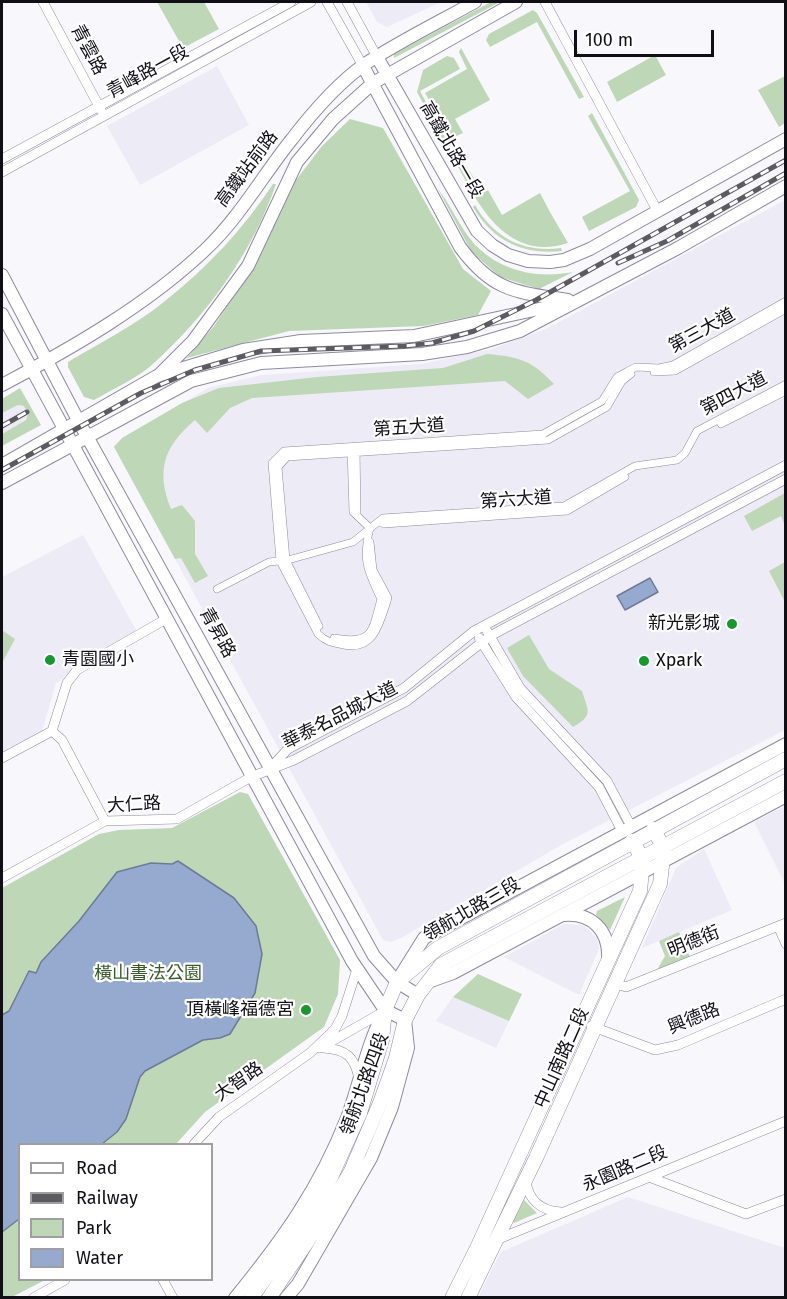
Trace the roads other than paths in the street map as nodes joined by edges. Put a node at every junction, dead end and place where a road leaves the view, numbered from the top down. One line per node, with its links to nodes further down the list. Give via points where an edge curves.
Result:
1 (43, 2): 13 (street, 青雲路)
2 (291, 2): 13 (street, 青峰路一段)
3 (311, 2): 13 (street, 青峰路一段)
4 (327, 2): 10 (street)
5 (347, 2): 9 (street)
6 (476, 2): 9 (street, 高鐵站前路)
7 (516, 2): 11 (street)
8 (545, 2): 18 (street)
9 (377, 57): 10 (street, 高鐵站前路); 11 (street, 高鐵北路一段)
10 (363, 66): 12 (street, 高鐵北路一段); 24 (street, 高鐵站前路, via 292,138 257,188 205,249 147,297)
11 (387, 75): 12 (street); 18 (street, 高鐵北路一段, via 477,231 508,255 528,261 564,260)
12 (373, 83): 20 (street, 高鐵北路一段, via 472,263 512,292); 27 (street, 高鐵站前路, via 333,119 297,162 248,266 193,341)
13 (101, 111): 15 (street, 青峰路一段); 16 (street, 青峰路一段)
14 (786, 139): 18 (street, 高鐵北路一段)
15 (2, 159)
16 (2, 172)
17 (786, 186): 20 (street)
18 (658, 212)
19 (2, 275): 24 (street, 青昇路)
20 (575, 301): 27 (street, via 414,336 273,344); 33 (street, via 520,331 467,347 422,354 261,363 191,381)
21 (786, 301): 26 (street, 第三大道, via 673,365 636,367)
22 (786, 309): 26 (street, 第三大道, via 675,371)
23 (2, 314): 25 (street)
24 (46, 361): 25 (street); 31 (street, 青昇路)
25 (31, 370): 29 (street); 32 (street)
26 (629, 373): 35 (street, 第五大道, via 617,377 602,401 543,434)
27 (157, 376): 31 (street)
28 (786, 384): 36 (street, 第四大道, via 697,431)
29 (2, 385)
30 (786, 391): 36 (street, 第四大道, via 700,435 688,456)
31 (79, 422): 32 (street); 33 (street, 青昇路)
32 (63, 431): 34 (street); 37 (street)
33 (87, 435): 34 (street); 53 (street, 青昇路)
34 (71, 444): 40 (street); 44 (street)
35 (353, 449): 41 (street, via 353,512); 42 (street, 第五大道, via 284,451 272,463)
36 (678, 461): 41 (street, 第六大道, via 637,469 567,511 380,522)
37 (2, 465)
38 (786, 465): 45 (street, 華泰名品城大道)
39 (786, 479): 47 (street, 華泰名品城大道)
40 (2, 483)
41 (370, 528): 42 (street, 第六大道, via 353,542); 42 (street, via 367,540 373,570 388,598 373,638 356,647 326,641 318,634)
42 (283, 561): 43 (street, 第六大道, via 269,562)
43 (217, 590)
44 (166, 619): 49 (street, via 76,670 67,682); 54 (street)
45 (484, 625): 46 (street, 華泰名品城大道); 47 (street)
46 (474, 631): 48 (street); 53 (street, 華泰名品城大道, via 404,688 288,749)
47 (490, 636): 48 (street, 華泰名品城大道); 59 (street, via 520,688 607,781)
48 (481, 642): 53 (street, 華泰名品城大道, via 407,701 294,760); 59 (street, via 516,697 599,787)
49 (52, 731): 51 (street); 57 (street, via 62,740)
50 (786, 744): 59 (street, 領航北路三段)
51 (2, 759)
52 (786, 759): 58 (main road, 領航北路三段)
53 (270, 768): 54 (street, 大仁路); 68 (street, 青昇路, via 374,956)
54 (251, 777): 57 (street, 大仁路, via 177,819); 67 (street)
55 (786, 781): 60 (main road, 領航北路三段)
56 (786, 796): 60 (street, 領航北路三段)
57 (105, 821): 62 (street, 大仁路)
58 (653, 829): 59 (main road, 領航北路三段); 60 (main road)
59 (628, 832): 61 (main road); 68 (main road, 領航北路三段, via 438,948)
60 (664, 854): 61 (main road, 領航北路三段); 70 (main road, 中山南路二段, via 660,884)
61 (643, 866): 63 (street, 領航北路三段); 66 (main road, 中山南路二段, via 640,891); 69 (main road, 領航北路三段, via 445,961)
62 (2, 878)
63 (562, 915): 66 (street, via 586,917 599,925 606,937); 69 (street, 領航北路三段, via 453,973)
64 (782, 924): 65 (street); 70 (street, 明德街, via 626,987)
65 (786, 944)
66 (608, 962): 75 (main road, 中山南路二段)
67 (357, 969): 73 (street); 78 (street, 大智路, via 335,1029)
68 (397, 982): 71 (street, 青昇路); 73 (main road, 領航北路四段)
69 (428, 982): 71 (main road, 領航北路三段)
70 (615, 984): 76 (main road, 中山南路二段)
71 (418, 994): 74 (main road, 領航北路三段)
72 (786, 999): 76 (street, 興德路, via 678,1045 655,1050)
73 (385, 1010): 74 (street); 77 (street, 大智路); 79 (street, 領航北路四段, via 370,1039); 93 (main road, 領航北路四段, via 382,1040 360,1113 331,1177 311,1215)
74 (405, 1020): 94 (main road, 領航北路四段, via 393,1067 351,1171); 95 (street, 領航北路四段, via 408,1048 392,1107 371,1158)
75 (581, 1021): 76 (street, 興德路); 87 (main road, 中山南路二段)
76 (595, 1027): 83 (main road, 中山南路二段)
77 (320, 1048): 78 (street, 大智路); 79 (street, via 347,1053 356,1062)
78 (310, 1053): 81 (street, 大智路, via 219,1117)
79 (360, 1081): 92 (street, 領航北路四段, via 316,1186 282,1240)
80 (786, 1120): 82 (street, 永園路二段)
81 (195, 1143)
82 (649, 1177): 84 (street, via 746,1214); 85 (street, 永園路二段)
83 (526, 1180): 85 (street, via 538,1206); 86 (main road, 中山南路二段)
84 (786, 1199)
85 (563, 1213): 86 (street, 永園路二段)
86 (497, 1240): 87 (street, 永園路二段); 97 (main road, 中山南路二段)
87 (477, 1248): 96 (main road, 中山南路二段)
88 (63, 1281): 90 (street)
89 (164, 1281): 91 (street)
90 (33, 1298)
91 (173, 1298)
92 (235, 1298)
93 (251, 1298)
94 (269, 1298)
95 (286, 1298)
96 (452, 1298)
97 (468, 1298)

